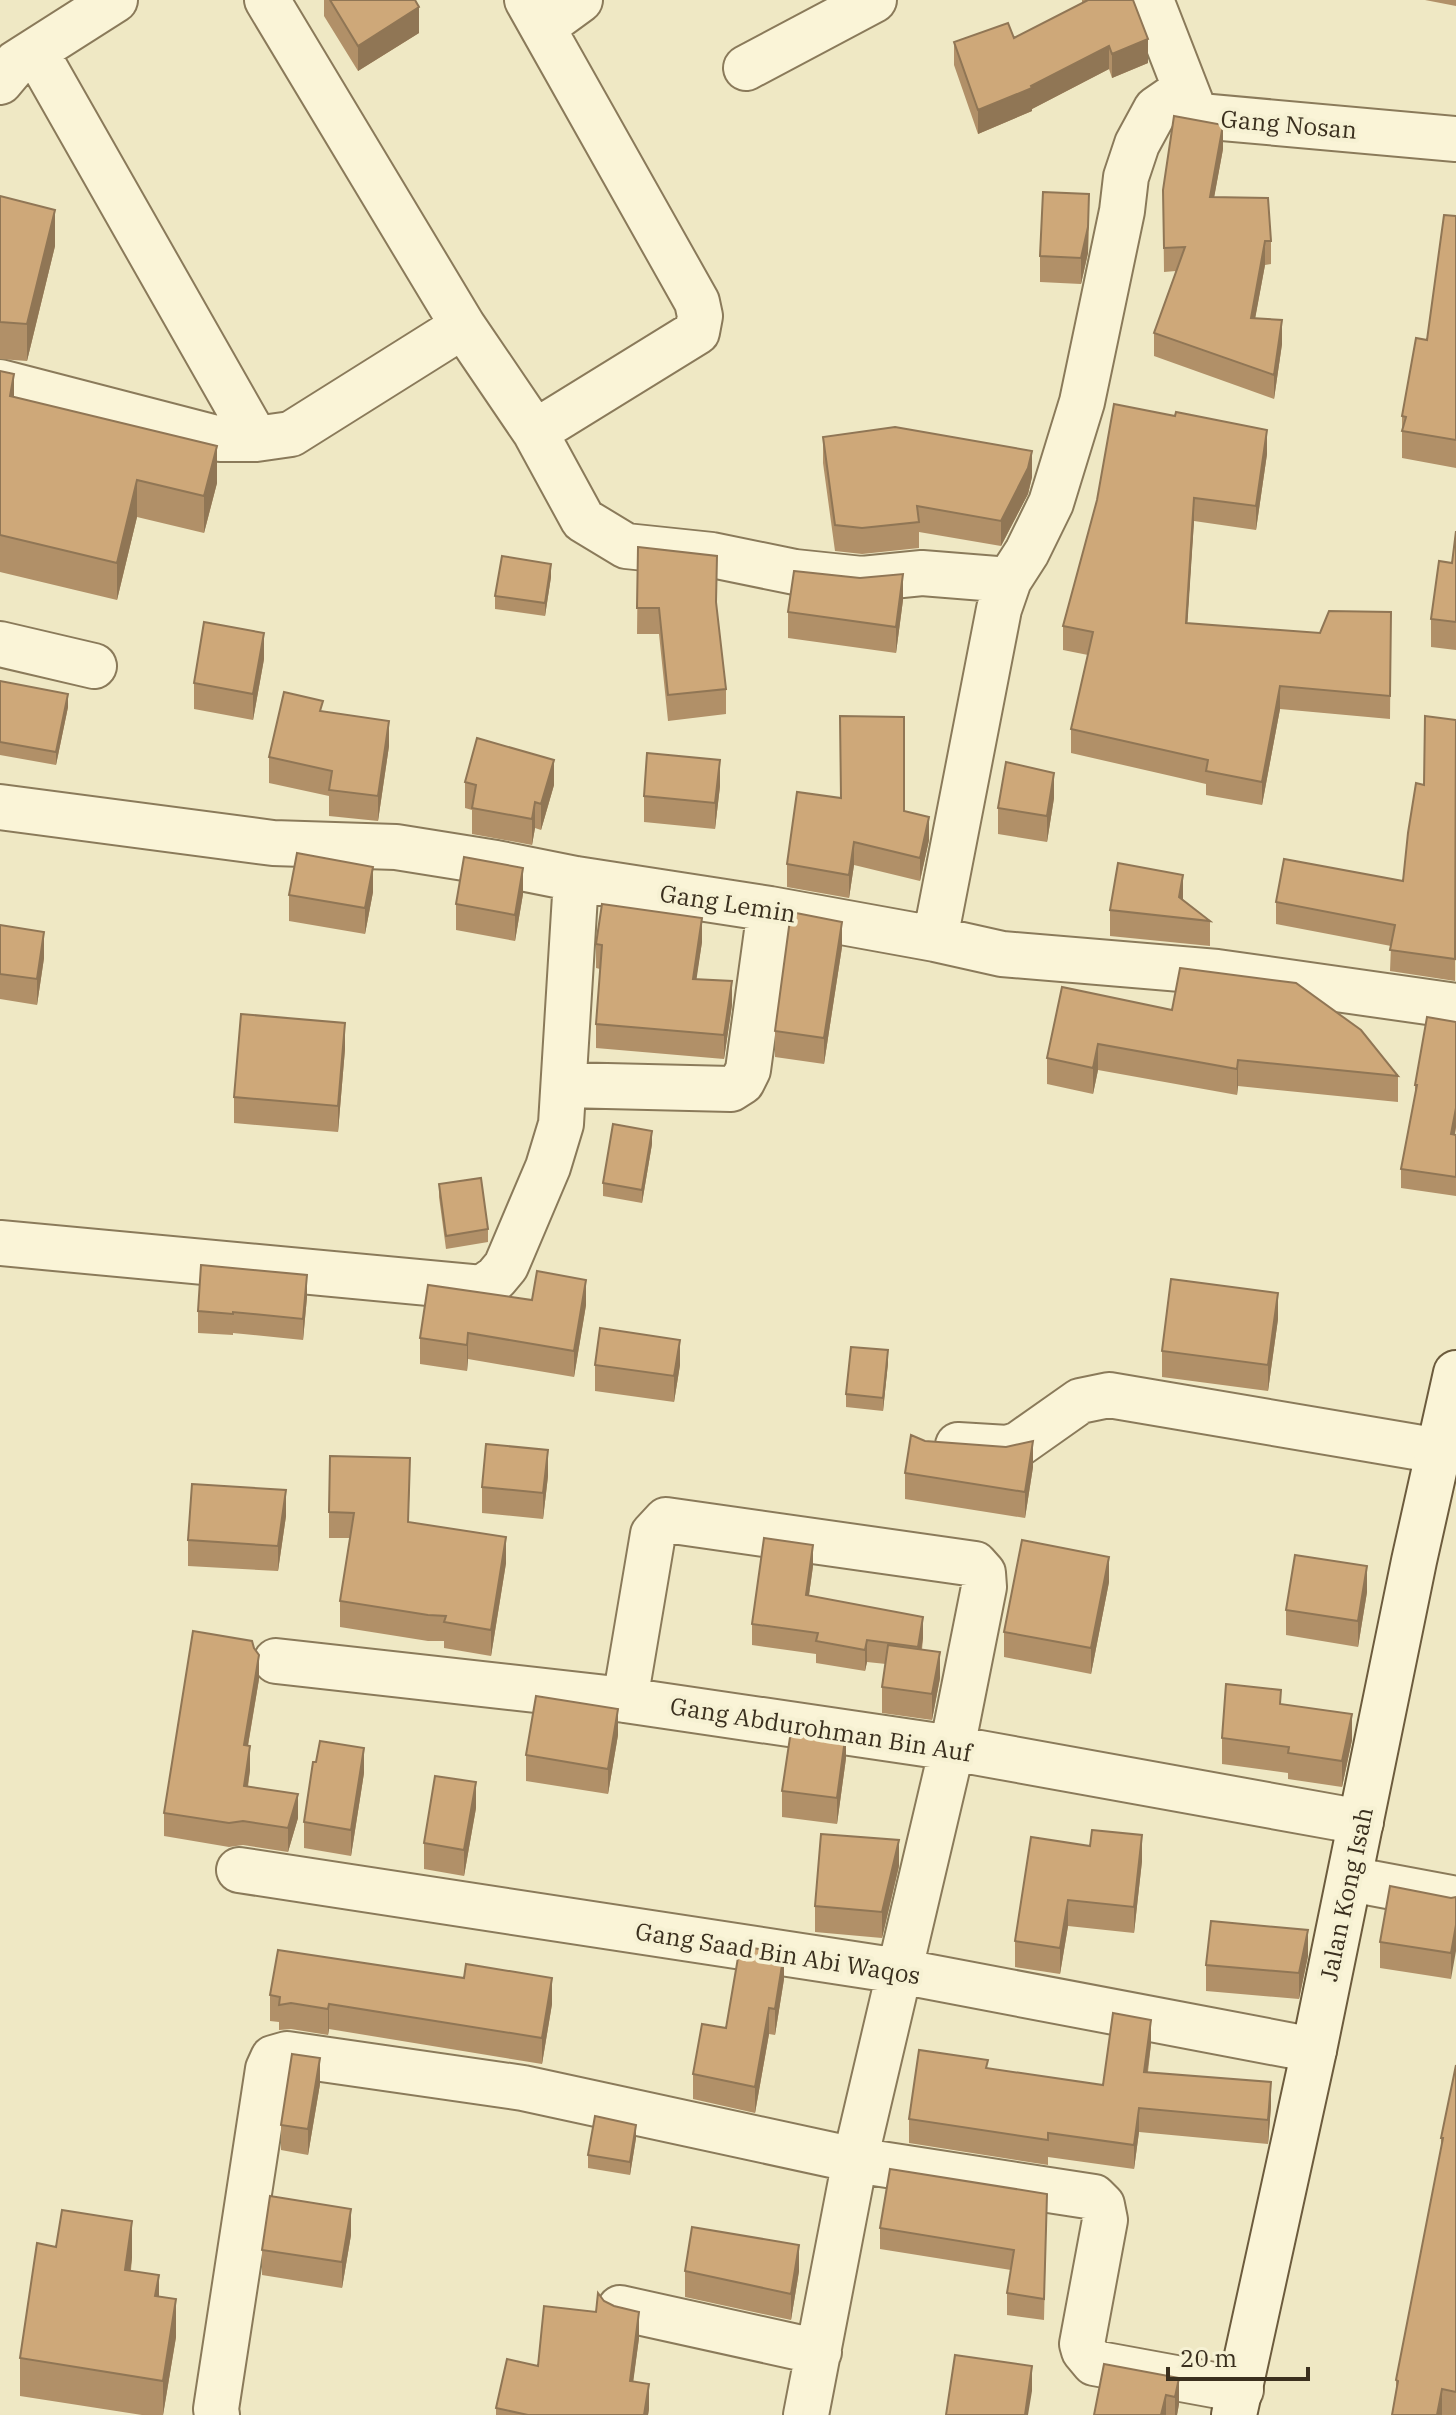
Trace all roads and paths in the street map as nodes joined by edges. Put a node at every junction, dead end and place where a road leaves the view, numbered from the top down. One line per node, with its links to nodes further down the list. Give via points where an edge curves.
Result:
1 (115, 0): 7 (street)
2 (267, 0): 12 (street)
3 (580, 0): 6 (street)
4 (874, 0): 8 (street)
5 (1151, 0): 10 (street, Gang Nosan)
6 (535, 14): 14 (street, via 697,302 700,316 697,332)
7 (36, 52): 9 (street, via 16,63); 15 (street)
8 (746, 68)
9 (0, 82)
10 (1185, 89): 11 (street, Gang Nosan, via 1203,117); 16 (street, via 1156,109 1137,144 1082,402 1051,503)
11 (1456, 139)
12 (463, 326): 14 (street); 15 (street, via 291,434)
13 (0, 382): 15 (street, via 220,439)
14 (535, 432): 16 (street, via 583,520 626,546 862,579 922,573)
15 (256, 439)
16 (1009, 580): 22 (street)
17 (0, 644): 18 (street)
18 (94, 666)
19 (0, 807): 20 (street, Gang Lemin, via 273,843 396,847)
20 (576, 879): 21 (street, Gang Lemin); 24 (street)
21 (770, 909): 22 (street, Gang Lemin); 24 (street, via 748,1070 742,1082 731,1089)
22 (935, 939): 23 (street, Gang Lemin, via 1002,954 1217,972)
23 (1456, 1006)
24 (565, 1085): 25 (street, via 561,1124 548,1167 506,1266 482,1288)
25 (0, 1243)
26 (1456, 1373): 28 (street, Jalan Kong Isah)
27 (927, 1442): 28 (street, via 1008,1448 1080,1401 1109,1395)
28 (1439, 1451): 32 (street, Jalan Kong Isah)
29 (276, 1661): 30 (street, Gang Abdurohman Bin Auf)
30 (625, 1700): 31 (street, Gang Abdurohman Bin Auf); 31 (street, via 653,1534 666,1520 733,1528 975,1564 983,1573 984,1587)
31 (952, 1748): 32 (street, Gang Abdurohman Bin Auf); 36 (street)
32 (1361, 1822): 34 (street, Jalan Kong Isah)
33 (239, 1870): 36 (street, Gang Saad Bin Abi Waqos)
34 (1350, 1879): 35 (street); 37 (street, Jalan Kong Isah)
35 (1456, 1899)
36 (899, 1971): 37 (street, Gang Saad Bin Abi Waqos); 38 (street)
37 (1314, 2050): 41 (street, Jalan Kong Isah)
38 (855, 2160): 40 (street); 41 (street, via 1094,2197 1105,2220 1082,2344 1088,2356 1094,2363); 42 (street, via 523,2088 281,2054 268,2069)
39 (620, 2308): 40 (street)
40 (819, 2352): 43 (street)
41 (1237, 2403)
42 (217, 2415)
43 (806, 2415)

